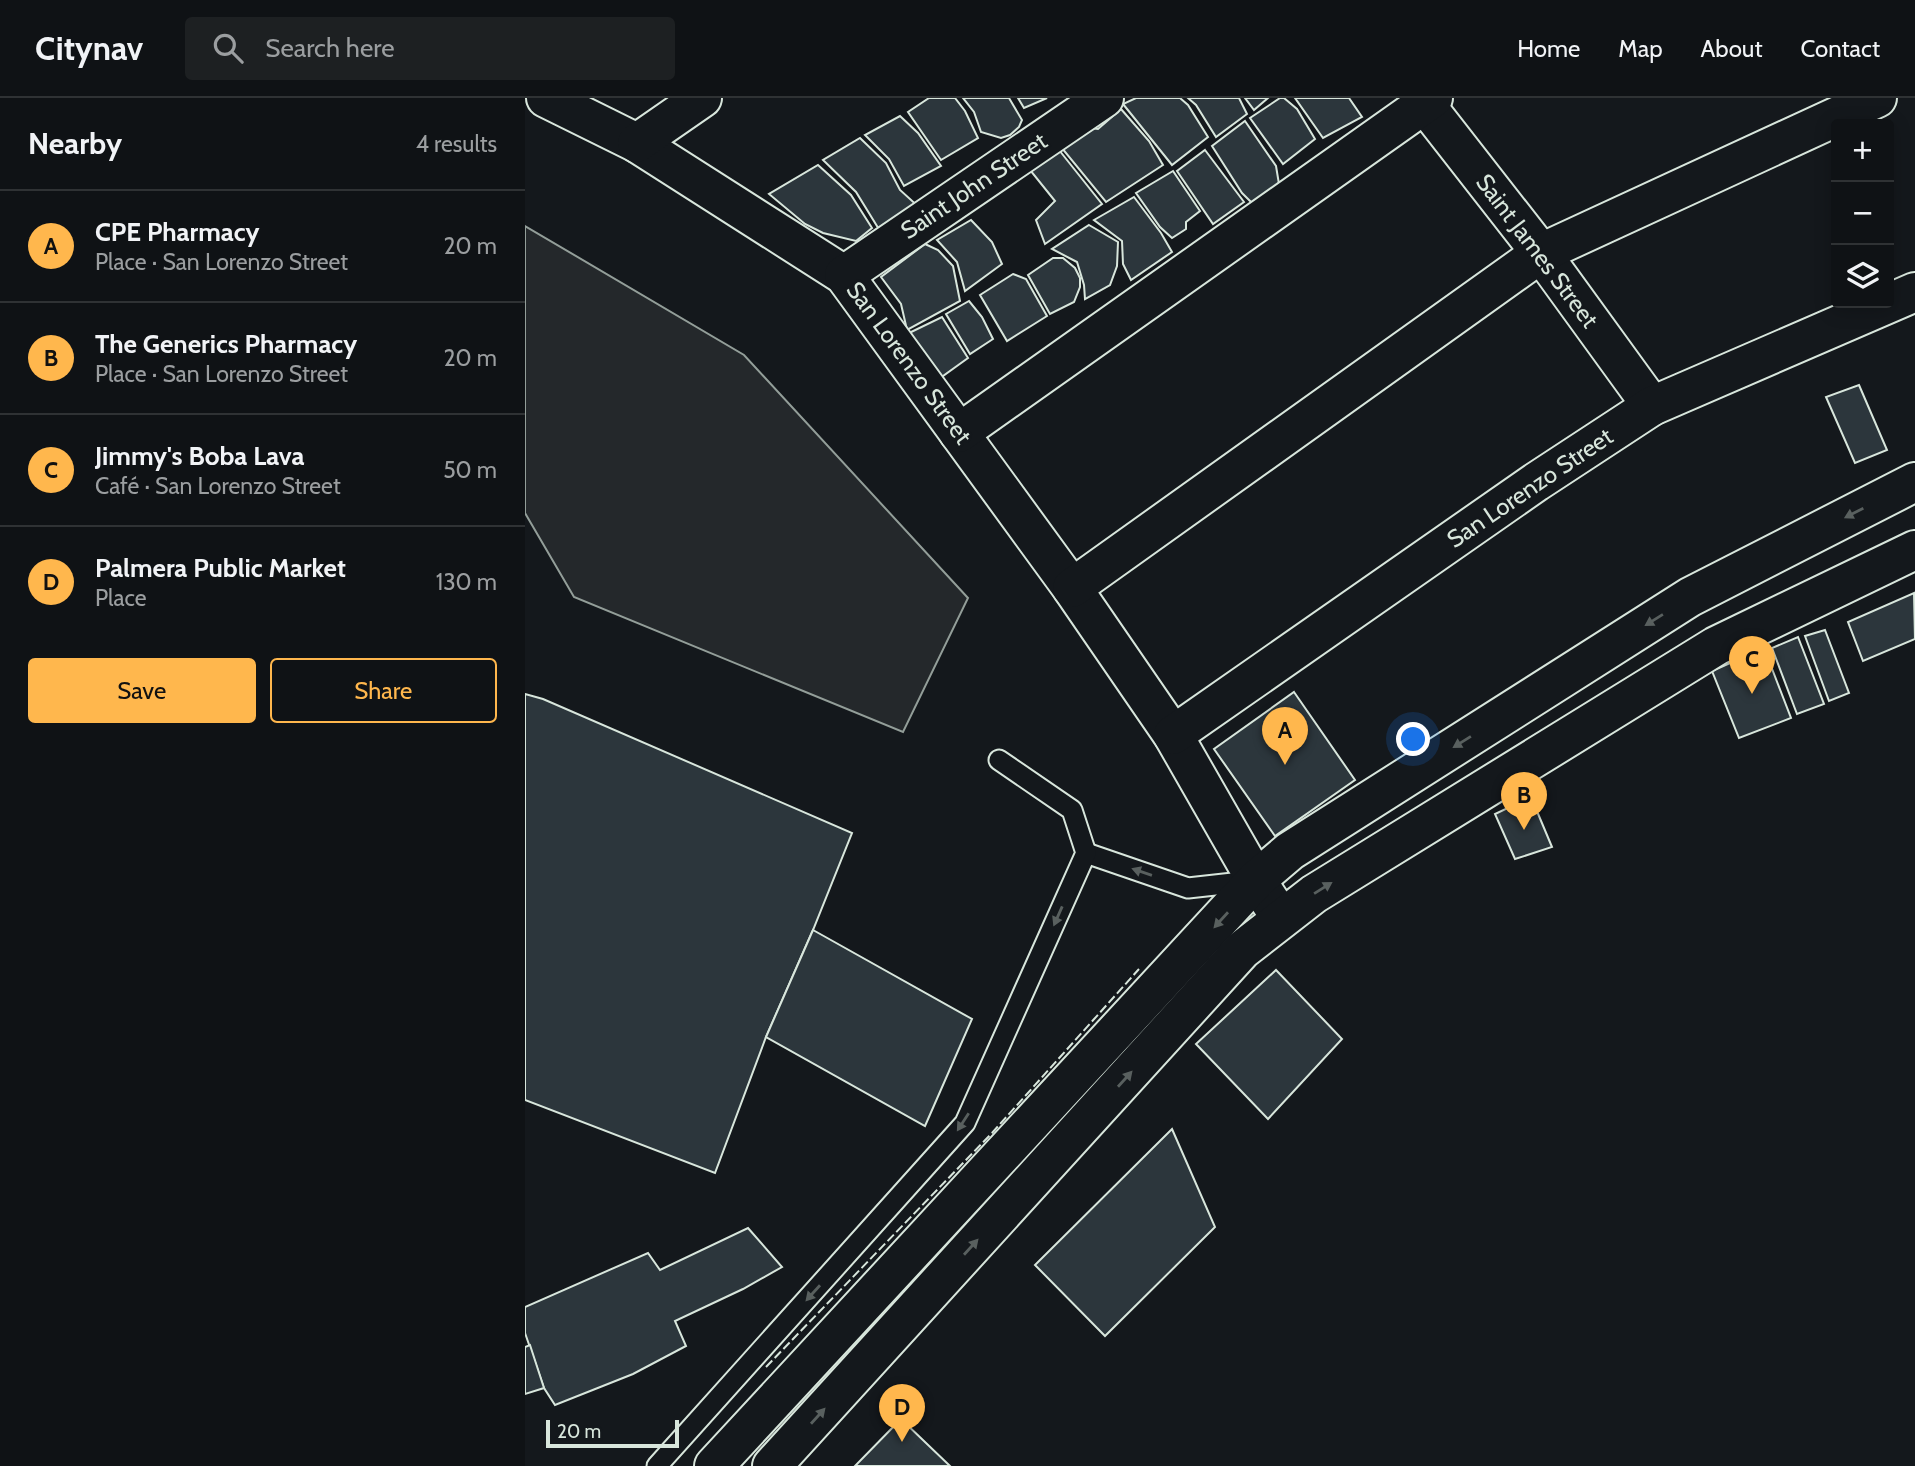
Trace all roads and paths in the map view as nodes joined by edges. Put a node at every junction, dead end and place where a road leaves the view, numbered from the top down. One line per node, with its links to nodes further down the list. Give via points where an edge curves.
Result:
1 (546, 98): 6 (street, San Lorenzo Street)
2 (702, 98): 6 (street)
3 (1104, 98): 8 (street, Saint John Street)
4 (1877, 98): 7 (street)
5 (1426, 100): 7 (street, Saint James Street); 11 (street)
6 (637, 143): 8 (street, San Lorenzo Street)
7 (1541, 253): 10 (street, Saint James Street); 14 (street)
8 (844, 275): 11 (street, San Lorenzo Street)
9 (1915, 292): 10 (street, San Lorenzo Street)
10 (1652, 406): 15 (street, San Lorenzo Street)
11 (959, 433): 14 (street, San Lorenzo Street)
12 (1915, 482): 18 (street, one-way to 18, via 1690,597 1290,851)
13 (1915, 550): 19 (street, one-way to 13, via 1716,646)
14 (1072, 588): 15 (street, San Lorenzo Street)
15 (1173, 735): 18 (street, San Lorenzo Street)
16 (999, 760): 17 (lane, via 1072,810)
17 (1086, 853): 18 (lane, one-way to 17, via 1188,888); 20 (lane, one-way to 20, via 965,1123)
18 (1256, 880): 19 (street, San Lorenzo Street); 21 (street, one-way to 21)
19 (1281, 918): 22 (street, one-way to 19, via 1242,950)
20 (657, 1466)
21 (713, 1466)
22 (772, 1466)

